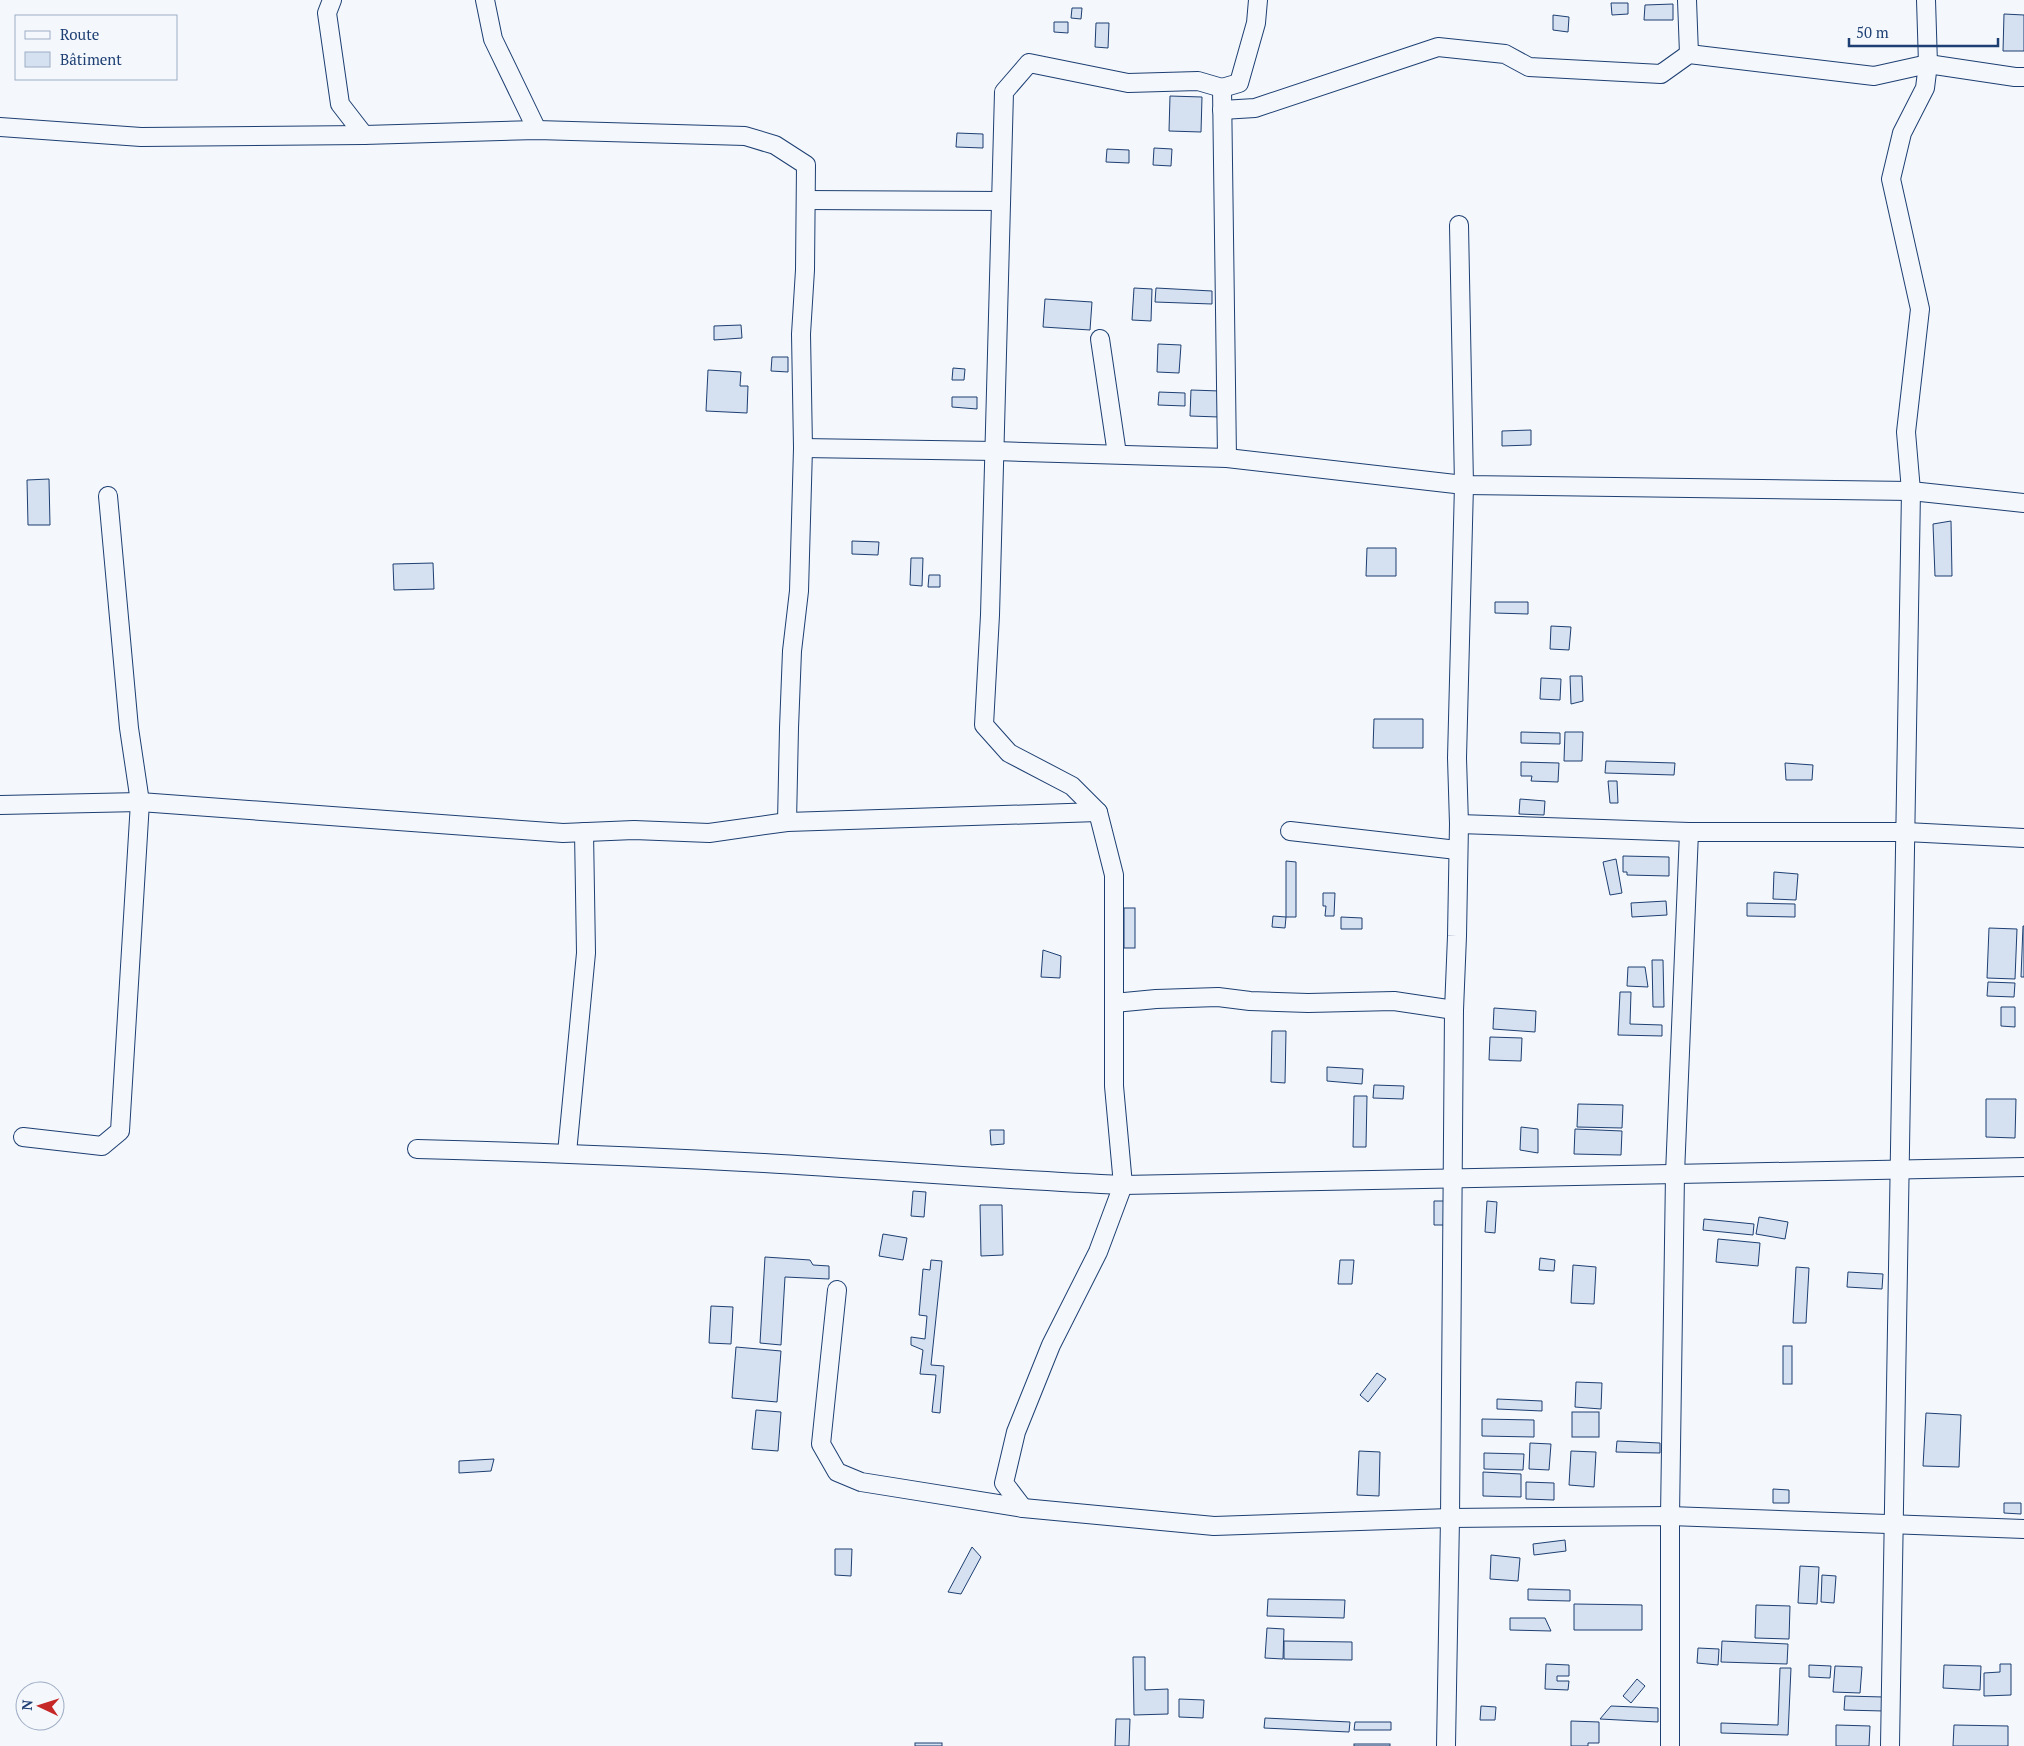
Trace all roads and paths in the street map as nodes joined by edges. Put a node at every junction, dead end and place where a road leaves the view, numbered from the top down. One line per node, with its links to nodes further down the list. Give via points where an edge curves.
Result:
1 (332, 0): 13 (street, via 327,14 340,104)
2 (485, 0): 12 (street, via 493,39)
3 (1258, 0): 9 (street, via 1256,24 1239,83)
4 (1687, 0): 6 (street)
5 (1926, 0): 7 (street)
6 (1689, 54): 7 (street, via 1874,76); 10 (street, via 1661,74 1529,67 1504,54 1438,47 1255,108)
7 (1928, 64): 8 (street); 23 (street, via 1925,88 1902,133 1891,179 1920,309 1906,432)
8 (2024, 77)
9 (1222, 88): 10 (street); 15 (street, via 1198,81 1128,83 1029,62 1004,92)
10 (1222, 110): 21 (street)
11 (0, 127): 13 (street, via 141,137)
12 (538, 130): 13 (street); 14 (street, via 745,136 775,145 806,165)
13 (364, 136)
14 (806, 200): 15 (street); 18 (street, via 801,334)
15 (1001, 202): 19 (street)
16 (1458, 225): 22 (street)
17 (1100, 339): 20 (street)
18 (803, 448): 19 (street); 29 (street)
19 (995, 451): 20 (street); 28 (street, via 984,725 1009,753 1072,786)
20 (1117, 454): 21 (street)
21 (1227, 458): 22 (street)
22 (1464, 485): 23 (street); 30 (street, via 1457,758)
23 (1911, 491): 25 (street); 34 (street)
24 (108, 496): 26 (street, via 129,728)
25 (2024, 504)
26 (140, 802): 27 (street); 32 (street, via 544,832); 39 (street, via 120,1131 102,1146)
27 (0, 805)
28 (1098, 812): 29 (street); 37 (street, via 1114,875)
29 (787, 822): 32 (street, via 709,833)
30 (1459, 824): 33 (street); 36 (street)
31 (1290, 831): 36 (street)
32 (584, 832): 41 (street, via 586,953)
33 (1689, 832): 34 (street); 44 (street)
34 (1906, 832): 35 (street); 43 (street)
35 (2024, 838)
36 (1458, 850): 38 (street)
37 (1114, 1003): 38 (street, via 1218,997 1308,1003 1394,1001); 46 (street, via 1114,1086)
38 (1454, 1010): 45 (street)
39 (22, 1138)
40 (417, 1149): 41 (street)
41 (567, 1153): 46 (street)
42 (2024, 1166): 43 (street)
43 (1900, 1169): 44 (street); 51 (street)
44 (1675, 1174): 45 (street); 49 (street)
45 (1452, 1178): 46 (street); 50 (street)
46 (1123, 1185): 48 (street, via 1098,1252 1051,1345 1016,1432 1004,1483)
47 (837, 1290): 48 (street, via 821,1444 837,1472 861,1482)
48 (1022, 1508): 50 (street, via 1214,1526)
49 (1670, 1516): 50 (street); 51 (street); 54 (street)
50 (1450, 1518): 53 (street)
51 (1894, 1524): 52 (street); 55 (street)
52 (2024, 1530)
53 (1446, 1746)
54 (1670, 1746)
55 (1890, 1746)

